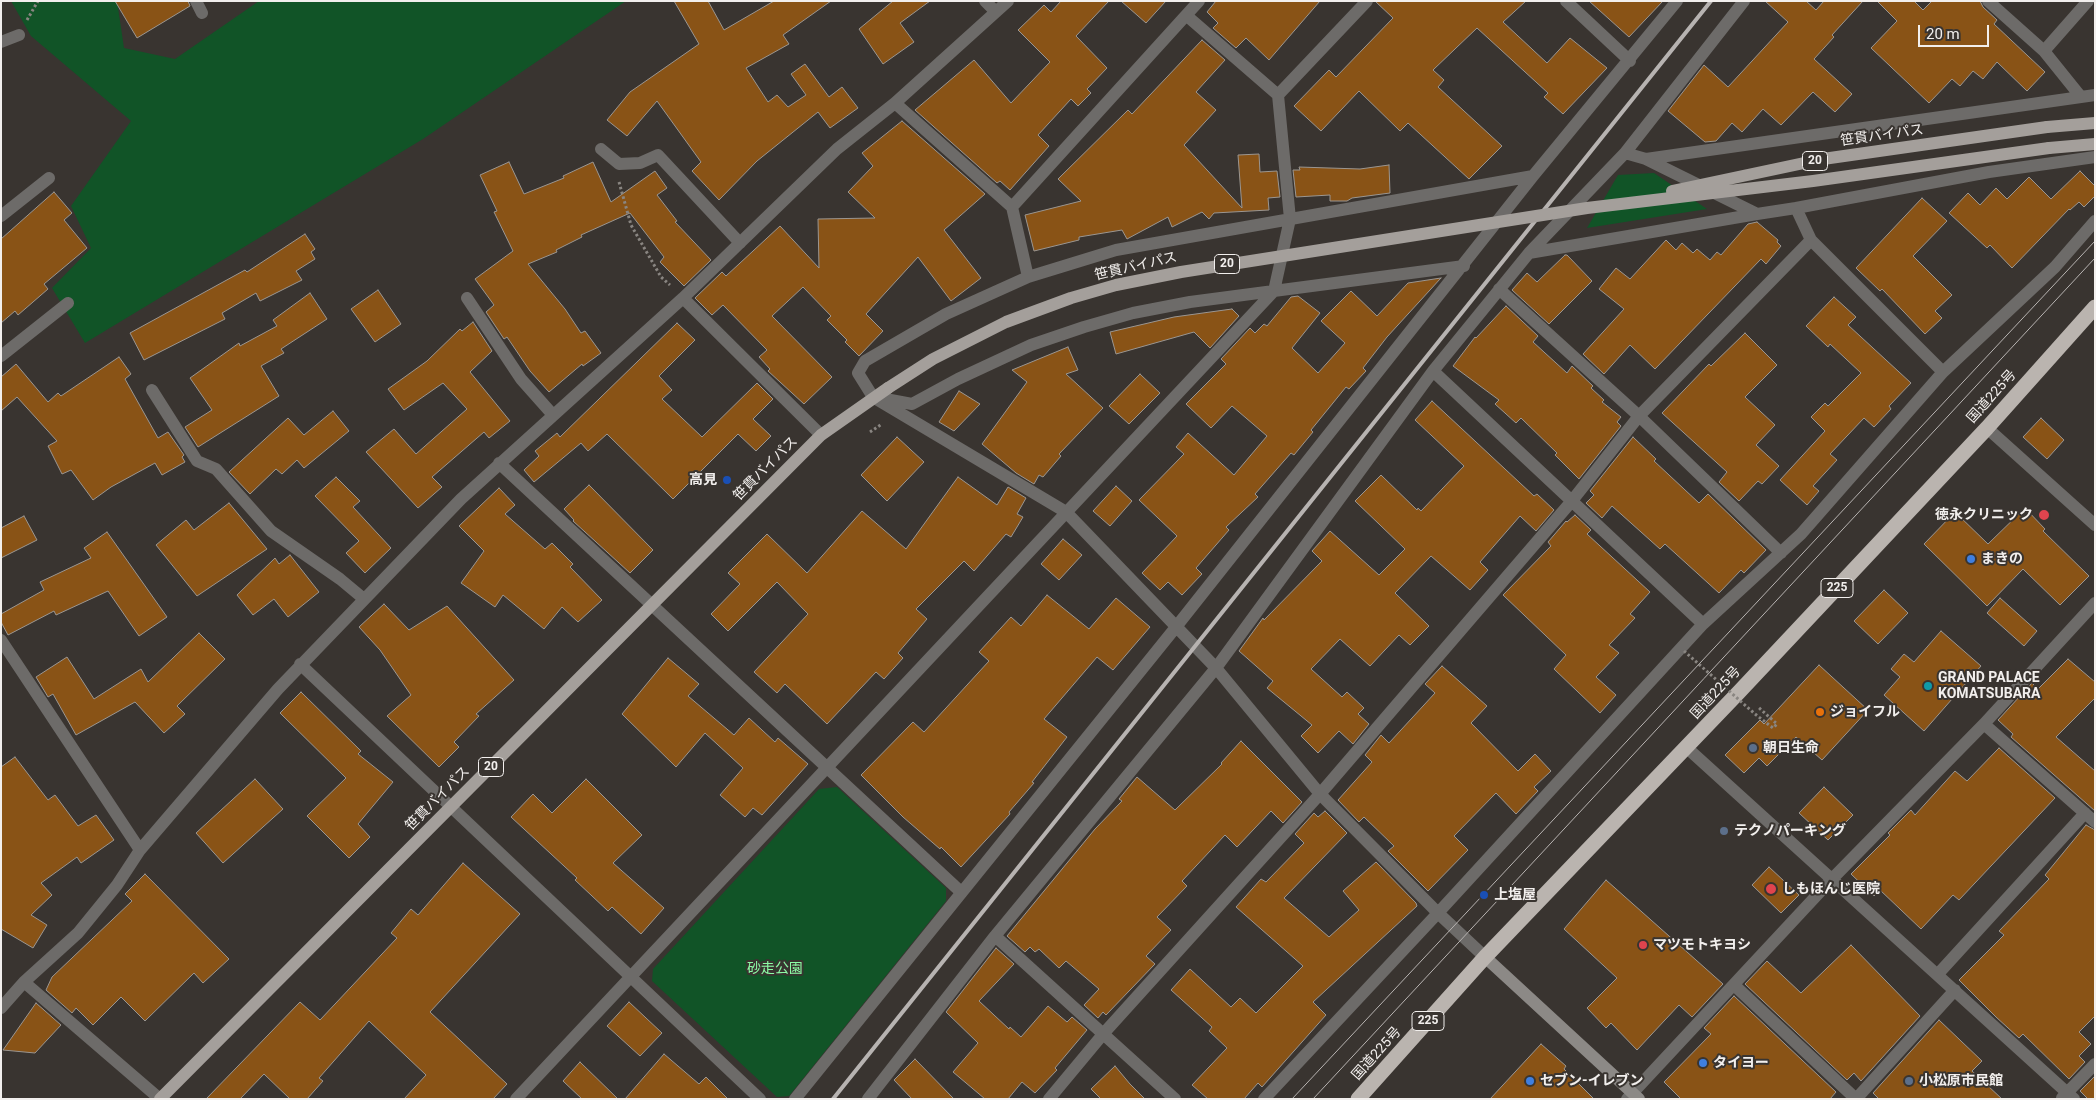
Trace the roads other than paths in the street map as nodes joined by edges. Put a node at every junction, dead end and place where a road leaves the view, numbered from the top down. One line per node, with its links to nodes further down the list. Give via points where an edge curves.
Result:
1 (196, 1): 12 (street)
2 (985, 1): 11 (street)
3 (1008, 1): 11 (street)
4 (1199, 1): 13 (street)
5 (1367, 1): 18 (street)
6 (1566, 1): 17 (street)
7 (1677, 1): 17 (street)
8 (1744, 1): 25 (street)
9 (1988, 1): 16 (street)
10 (2088, 1): 16 (street)
11 (996, 12): 21 (street)
12 (202, 14)
13 (1187, 16): 18 (street); 30 (street)
14 (19, 35): 15 (street)
15 (1, 42)
16 (2044, 51): 20 (street)
17 (1630, 61): 28 (street)
18 (1278, 95): 35 (street)
19 (2095, 95): 20 (street)
20 (2081, 97): 27 (street)
21 (895, 103): 30 (street); 38 (street, via 837,150)
22 (2095, 123): 31 (main road, 笹貫バイパス / 20, bridge, via 1822,159)
23 (2093, 146): 31 (main road, 笹貫バイパス / 20, bridge, via 2049,148)
24 (601, 149): 38 (street, via 619,164 640,163 658,155)
25 (1625, 153): 27 (street); 39 (street)
26 (2095, 158): 32 (street, via 1989,172)
27 (1646, 159): 33 (street)
28 (1533, 176): 35 (street); 40 (street)
29 (49, 178): 34 (street)
30 (1012, 207): 41 (street)
31 (1586, 208): 52 (main road, 笹貫バイパス / 20, bridge, via 1116,285 1006,322 933,359)
32 (1796, 208): 33 (street); 37 (street)
33 (1757, 214): 39 (street)
34 (1, 216)
35 (1290, 219): 41 (street, via 1116,250); 43 (street)
36 (2095, 221): 50 (street, via 2056,267)
37 (1811, 240): 50 (street); 54 (street)
38 (740, 243): 45 (street)
39 (1529, 253): 42 (street)
40 (1464, 266): 43 (street); 66 (street)
41 (1028, 277): 52 (street, via 946,314 865,361 858,373)
42 (1499, 289): 49 (street); 54 (street)
43 (1274, 291): 52 (street, via 1190,302 1084,327 958,379 912,404); 59 (street)
44 (466, 298): 53 (street, via 521,379)
45 (683, 298): 53 (street); 56 (street)
46 (68, 302): 48 (street)
47 (2095, 307): 55 (highway, 国道225号 / 225)
48 (1, 356)
49 (1433, 371): 58 (street); 69 (street)
50 (1944, 372): 61 (street)
51 (152, 390): 62 (street, via 197,461 216,469 271,531)
52 (873, 397): 56 (main road, 笹貫バイパス / 20); 59 (street)
53 (553, 415): 57 (street)
54 (1639, 416): 58 (street); 61 (street)
55 (1987, 428): 60 (street); 71 (highway, 国道225号 / 225)
56 (821, 435): 64 (main road, 笹貫バイパス / 20)
57 (498, 463): 62 (street); 64 (street)
58 (1571, 502): 65 (street); 73 (street)
59 (1066, 512): 66 (street); 72 (street)
60 (2095, 525)
61 (1781, 553): 65 (street)
62 (364, 599): 68 (street)
63 (2095, 603): 70 (street)
64 (651, 605): 72 (street); 74 (main road, 笹貫バイパス / 20)
65 (1703, 624): 80 (street)
66 (1176, 627): 69 (street); 79 (street)
67 (1, 640): 77 (street)
68 (300, 664): 74 (street); 77 (street)
69 (1216, 668): 73 (street); 81 (street)
70 (1984, 724): 75 (street); 78 (street)
71 (1686, 748): 78 (street); 82 (highway, 国道225号 / 225)
72 (827, 768): 79 (street); 84 (street)
73 (1320, 794): 80 (street); 89 (street)
74 (451, 807): 84 (street); 93 (main road, 笹貫バイパス / 20)
75 (2085, 814): 76 (street); 83 (street)
76 (2095, 822)
77 (140, 850): 85 (street, via 117,885 78,933)
78 (1832, 879): 83 (street); 86 (street)
79 (961, 892): 96 (street)
80 (1438, 913): 82 (street); 100 (street)
81 (995, 936): 89 (street); 97 (street)
82 (1485, 957): 91 (street); 101 (highway, 国道225号 / 225)
83 (1938, 974): 87 (street)
84 (631, 978): 94 (street); 95 (street)
85 (24, 982): 88 (street); 93 (street)
86 (1734, 985): 91 (street); 102 (street)
87 (1955, 990): 92 (street); 102 (street)
88 (2, 1002)
89 (1104, 1033): 98 (street); 99 (street)
90 (2095, 1064): 92 (street)
91 (1633, 1097)
92 (2068, 1097)
93 (160, 1099)
94 (516, 1099)
95 (760, 1099)
96 (795, 1099)
97 (868, 1099)
98 (1049, 1099)
99 (1175, 1099)
100 (1264, 1099)
101 (1358, 1099)
102 (1856, 1099)

